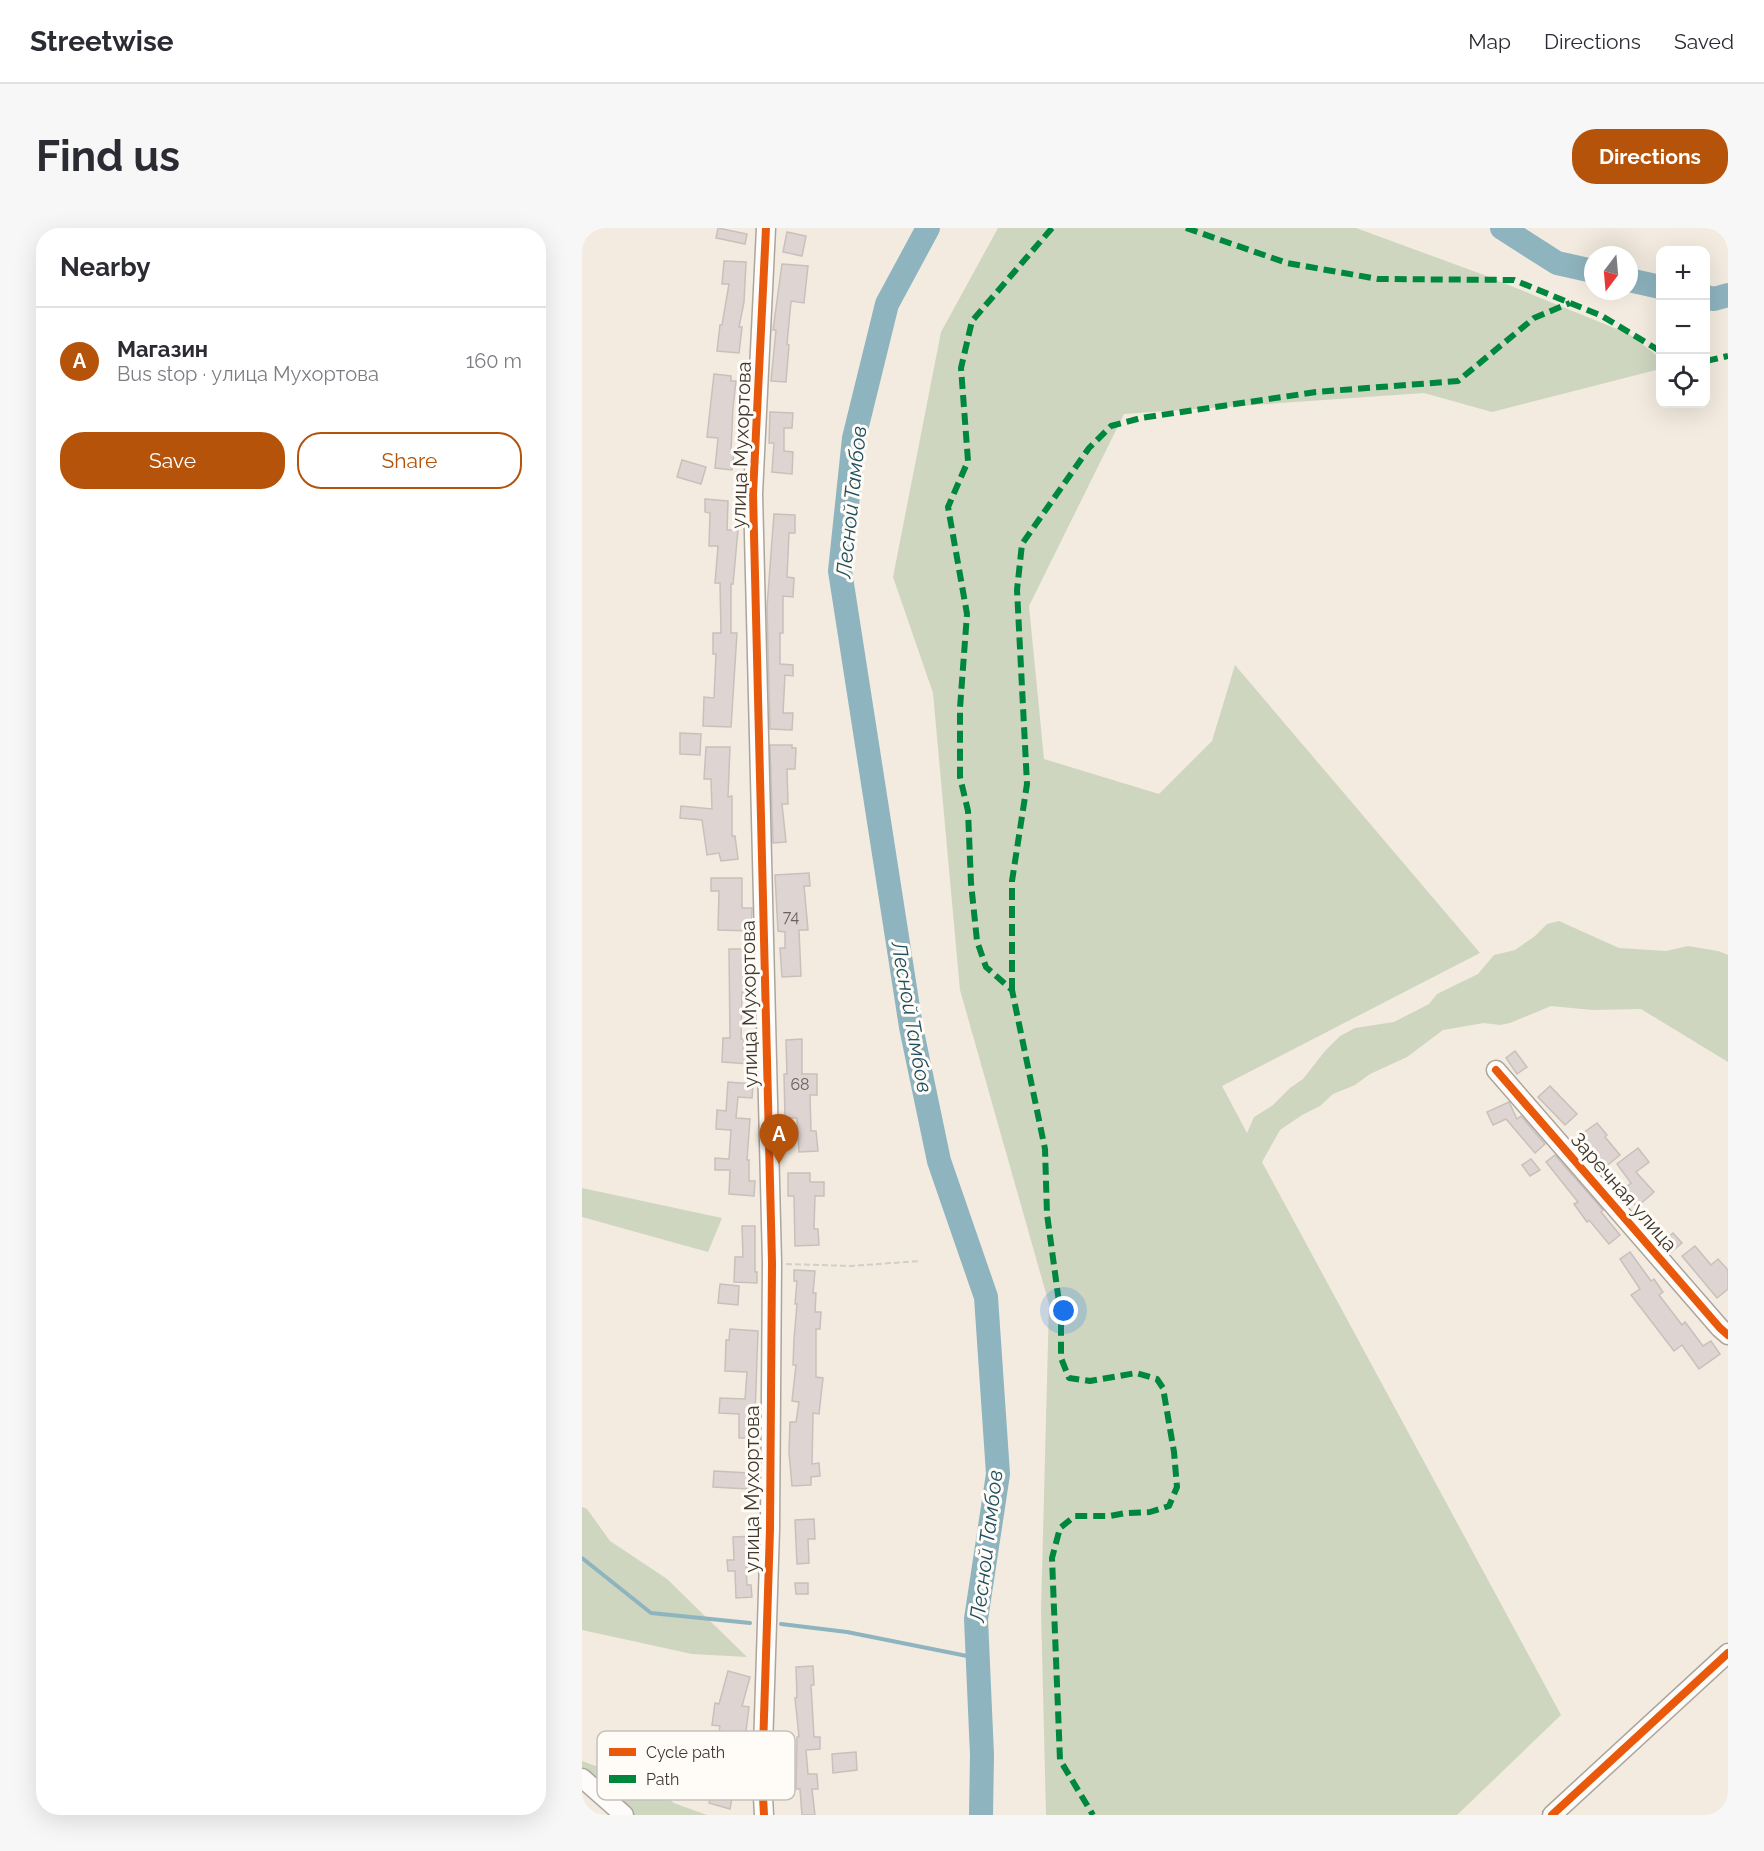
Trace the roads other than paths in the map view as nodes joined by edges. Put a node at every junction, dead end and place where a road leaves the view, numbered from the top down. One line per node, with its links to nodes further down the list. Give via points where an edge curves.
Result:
1 (766, 228): 5 (street, улица Мухортова, via 753,494 772,1263)
2 (1496, 1070): 3 (street, Заречная улица)
3 (1728, 1335)
4 (1728, 1653): 12 (street)
5 (764, 1731)
6 (582, 1778): 7 (street)
7 (597, 1791)
8 (607, 1800): 10 (street)
9 (763, 1800): 11 (street, улица Мухортова)
10 (624, 1815)
11 (764, 1815)
12 (1552, 1815)

